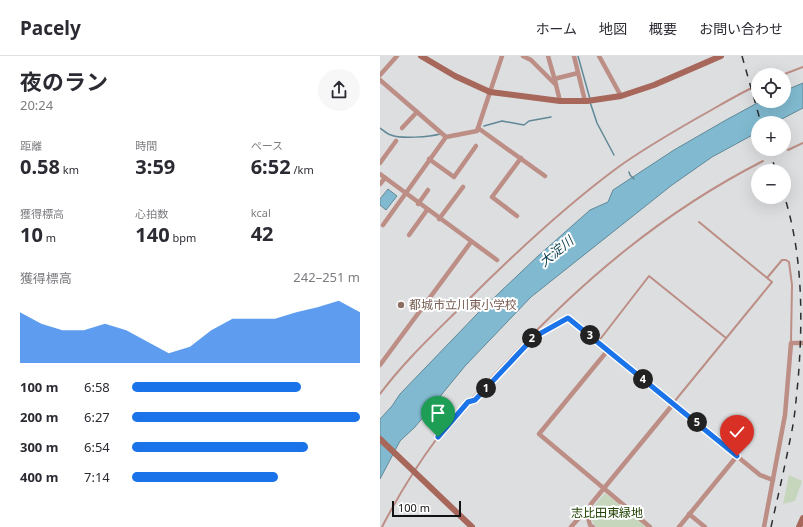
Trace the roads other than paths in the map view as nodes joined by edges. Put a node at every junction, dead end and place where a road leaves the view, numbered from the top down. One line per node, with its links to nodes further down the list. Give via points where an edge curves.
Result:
1 (397, 56): 12 (street)
2 (421, 56): 17 (street, via 455,76)
3 (502, 56): 17 (street)
4 (523, 56): 15 (street, via 531,60)
5 (548, 56): 13 (street)
6 (574, 56): 11 (street)
7 (599, 56): 18 (street)
8 (721, 56): 18 (street, via 654,85)
9 (803, 67): 10 (lane)
10 (791, 72)
11 (578, 73): 13 (street); 19 (street)
12 (380, 75)
13 (554, 79): 15 (street)
14 (380, 80): 21 (street)
15 (556, 85): 20 (street)
16 (751, 89): 57 (lane, via 618,167 588,190 487,281 401,368)
17 (490, 92): 20 (street); 23 (street)
18 (621, 96): 19 (street)
19 (586, 101): 20 (street)
20 (560, 102)
21 (417, 112): 22 (street); 24 (street)
22 (402, 128)
23 (478, 128): 24 (street, via 477,131); 29 (street)
24 (446, 137): 30 (street)
25 (396, 142): 32 (street)
26 (803, 143): 28 (lane)
27 (476, 146): 30 (street, via 454,177)
28 (791, 149)
29 (521, 158): 34 (street); 42 (street, via 492,198)
30 (429, 159): 39 (street)
31 (763, 161): 58 (lane, via 704,194 632,244 546,320)
32 (380, 163)
33 (380, 174): 35 (street)
34 (545, 176)
35 (385, 178): 36 (street); 39 (street)
36 (380, 184)
37 (462, 187): 43 (street)
38 (428, 190): 40 (street)
39 (405, 194): 40 (street); 45 (street)
40 (418, 204): 41 (street)
41 (427, 210): 43 (street); 46 (street)
42 (518, 216)
43 (439, 219): 47 (street)
44 (699, 222): 49 (lane)
45 (382, 225)
46 (409, 235)
47 (471, 242): 48 (street); 56 (street)
48 (497, 260)
49 (767, 278): 51 (lane, via 772,282); 53 (lane, via 782,260 788,262 792,284)
50 (568, 318): 52 (street); 58 (lane, via 534,337 475,400)
51 (726, 338): 52 (lane, via 649,276); 59 (lane)
52 (598, 342): 55 (street)
53 (791, 343): 54 (street); 63 (street, via 785,415)
54 (803, 343)
55 (608, 350): 59 (street); 64 (street, via 538,434)
56 (380, 365)
57 (380, 394)
58 (468, 402): 62 (lane, via 438,437)
59 (674, 403): 61 (street); 64 (street)
60 (380, 439): 62 (street)
61 (737, 456): 63 (street, via 760,475); 66 (street)
62 (414, 473): 68 (lane); 69 (street)
63 (773, 480): 75 (street)
64 (604, 488): 65 (street, via 591,504); 72 (street)
65 (587, 514): 70 (street); 71 (street)
66 (689, 514): 73 (street); 74 (street)
67 (803, 518): 76 (street)
68 (382, 527)
69 (472, 527)
70 (571, 527)
71 (593, 527)
72 (650, 527)
73 (678, 527)
74 (705, 527)
75 (764, 527)
76 (799, 527)

